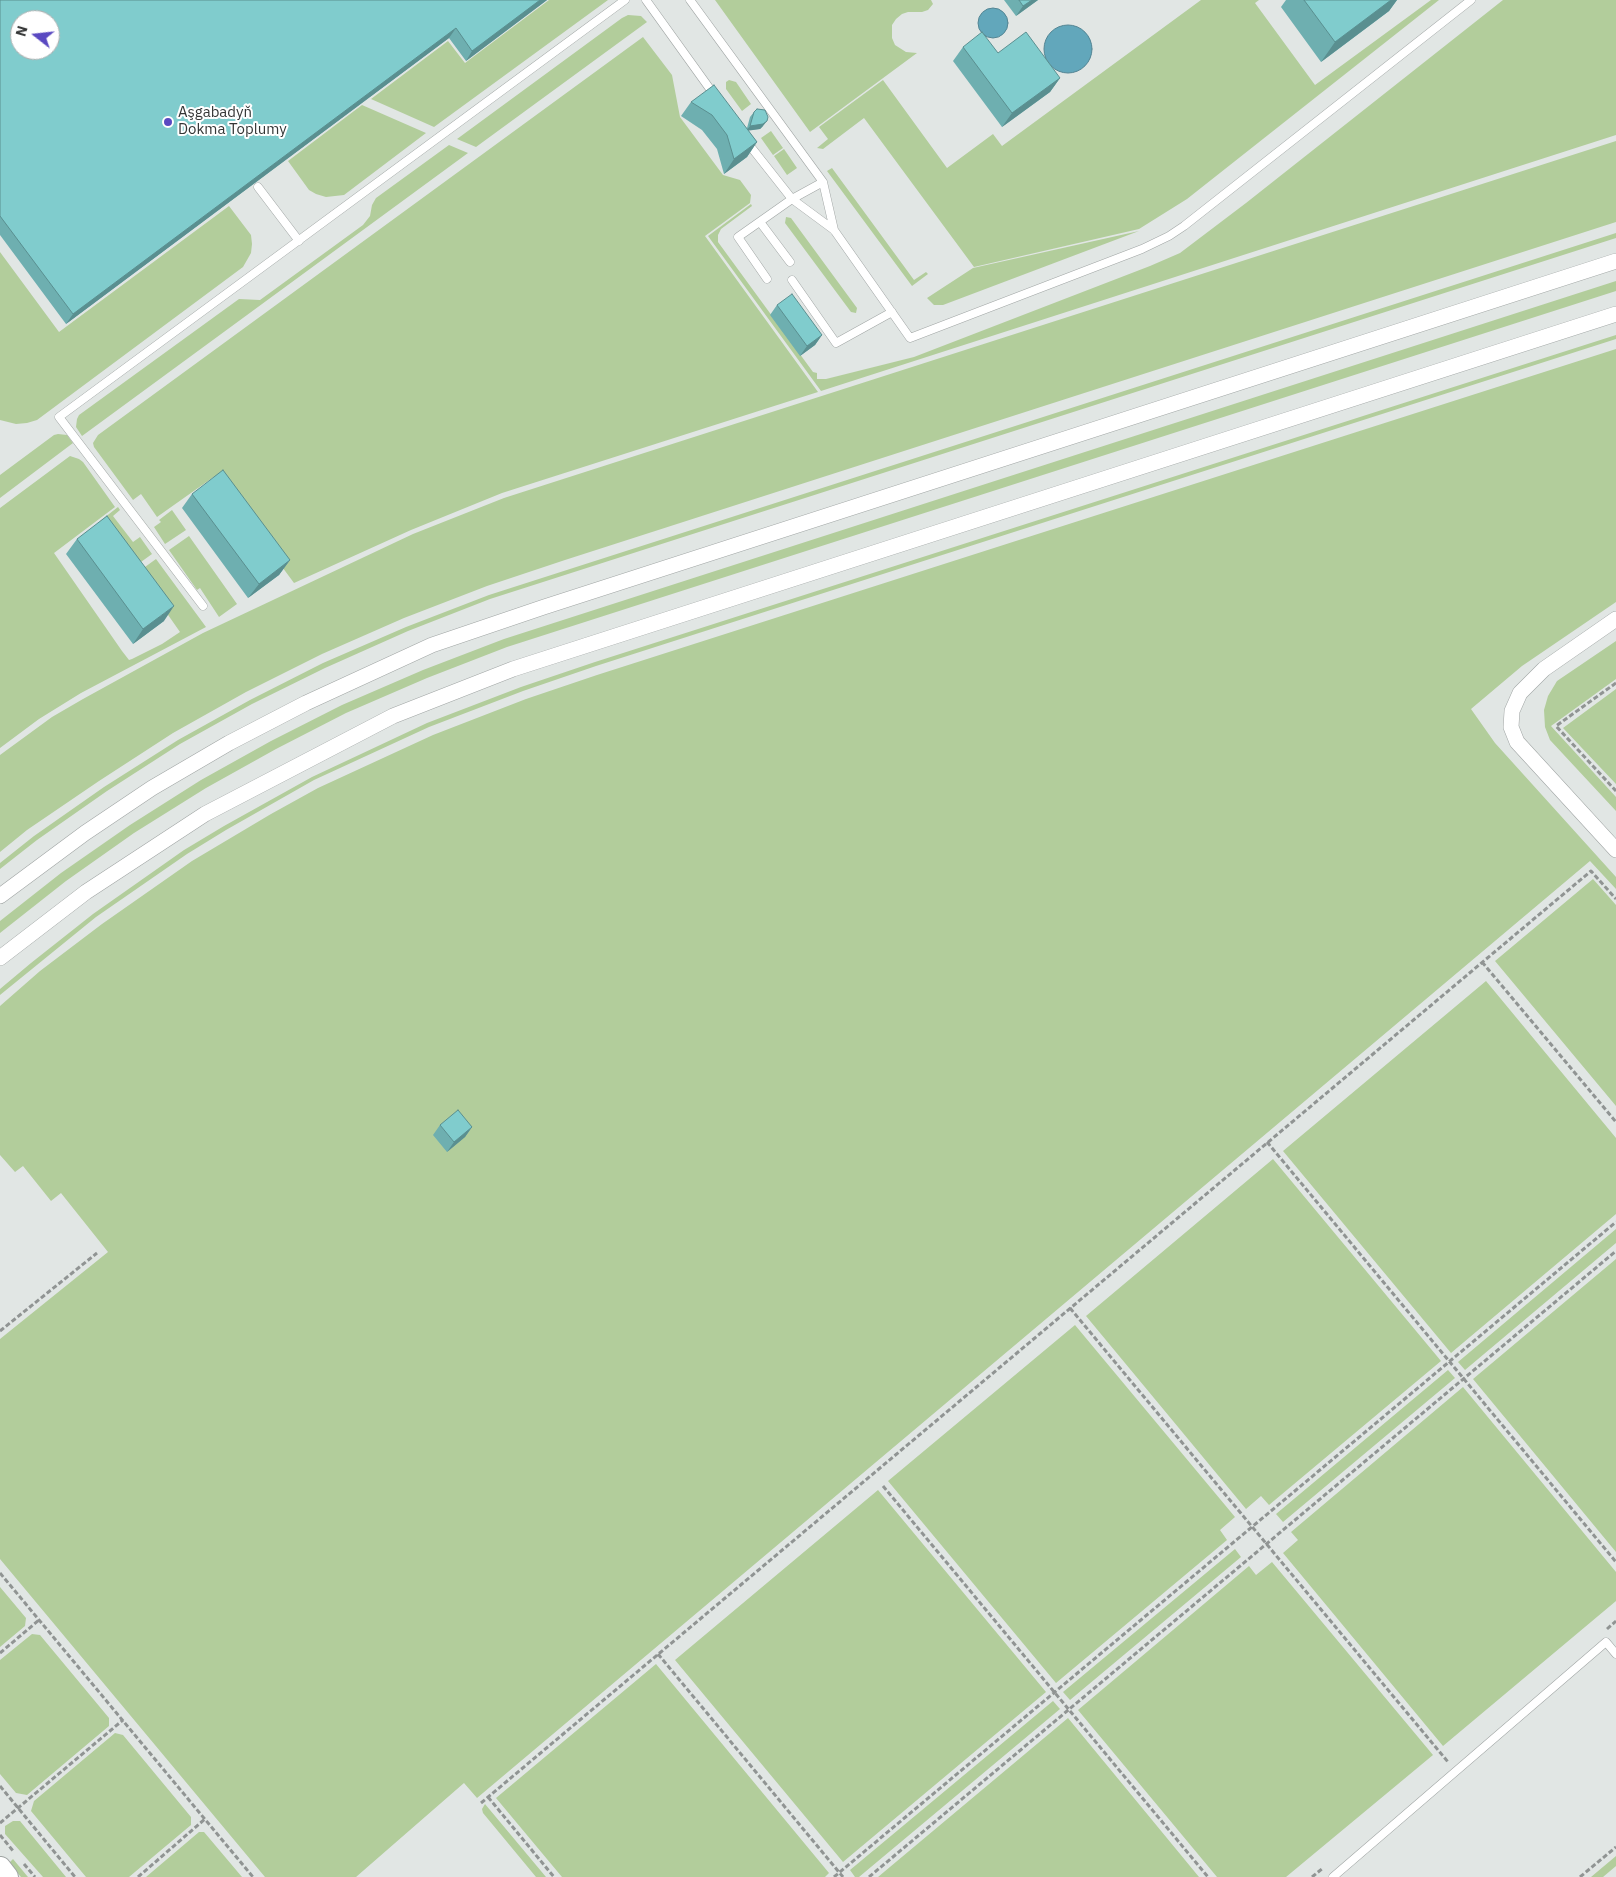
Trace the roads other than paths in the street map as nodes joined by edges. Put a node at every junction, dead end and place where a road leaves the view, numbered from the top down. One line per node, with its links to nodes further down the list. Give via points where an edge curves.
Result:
1 (625, 0): 12 (lane)
2 (646, 0): 5 (lane)
3 (690, 0): 7 (lane)
4 (1471, 0): 17 (lane, via 1184,226 1158,242 910,338)
5 (718, 101)
6 (740, 132): 9 (lane)
7 (823, 182): 9 (lane); 11 (lane)
8 (258, 187): 12 (lane)
9 (792, 199): 10 (lane); 11 (lane)
10 (760, 222): 14 (lane); 15 (lane, via 738,239)
11 (834, 230): 17 (lane)
12 (299, 241): 19 (lane, via 59,417)
13 (1616, 261): 22 (street, via 432,645 306,703 229,744 145,793)
14 (790, 262)
15 (767, 279)
16 (792, 280): 17 (lane, via 836,343)
17 (892, 312)
18 (1616, 314): 23 (street, via 514,669 402,712 205,814 86,892)
19 (204, 606)
20 (1616, 619): 21 (street, via 1544,669 1520,693 1512,711 1511,727 1517,742)
21 (1616, 850)
22 (0, 896)
23 (0, 958)
24 (1616, 1654): 27 (lane, via 1606,1642)
25 (0, 1868): 26 (main road)
26 (7, 1877)
27 (1333, 1877)

